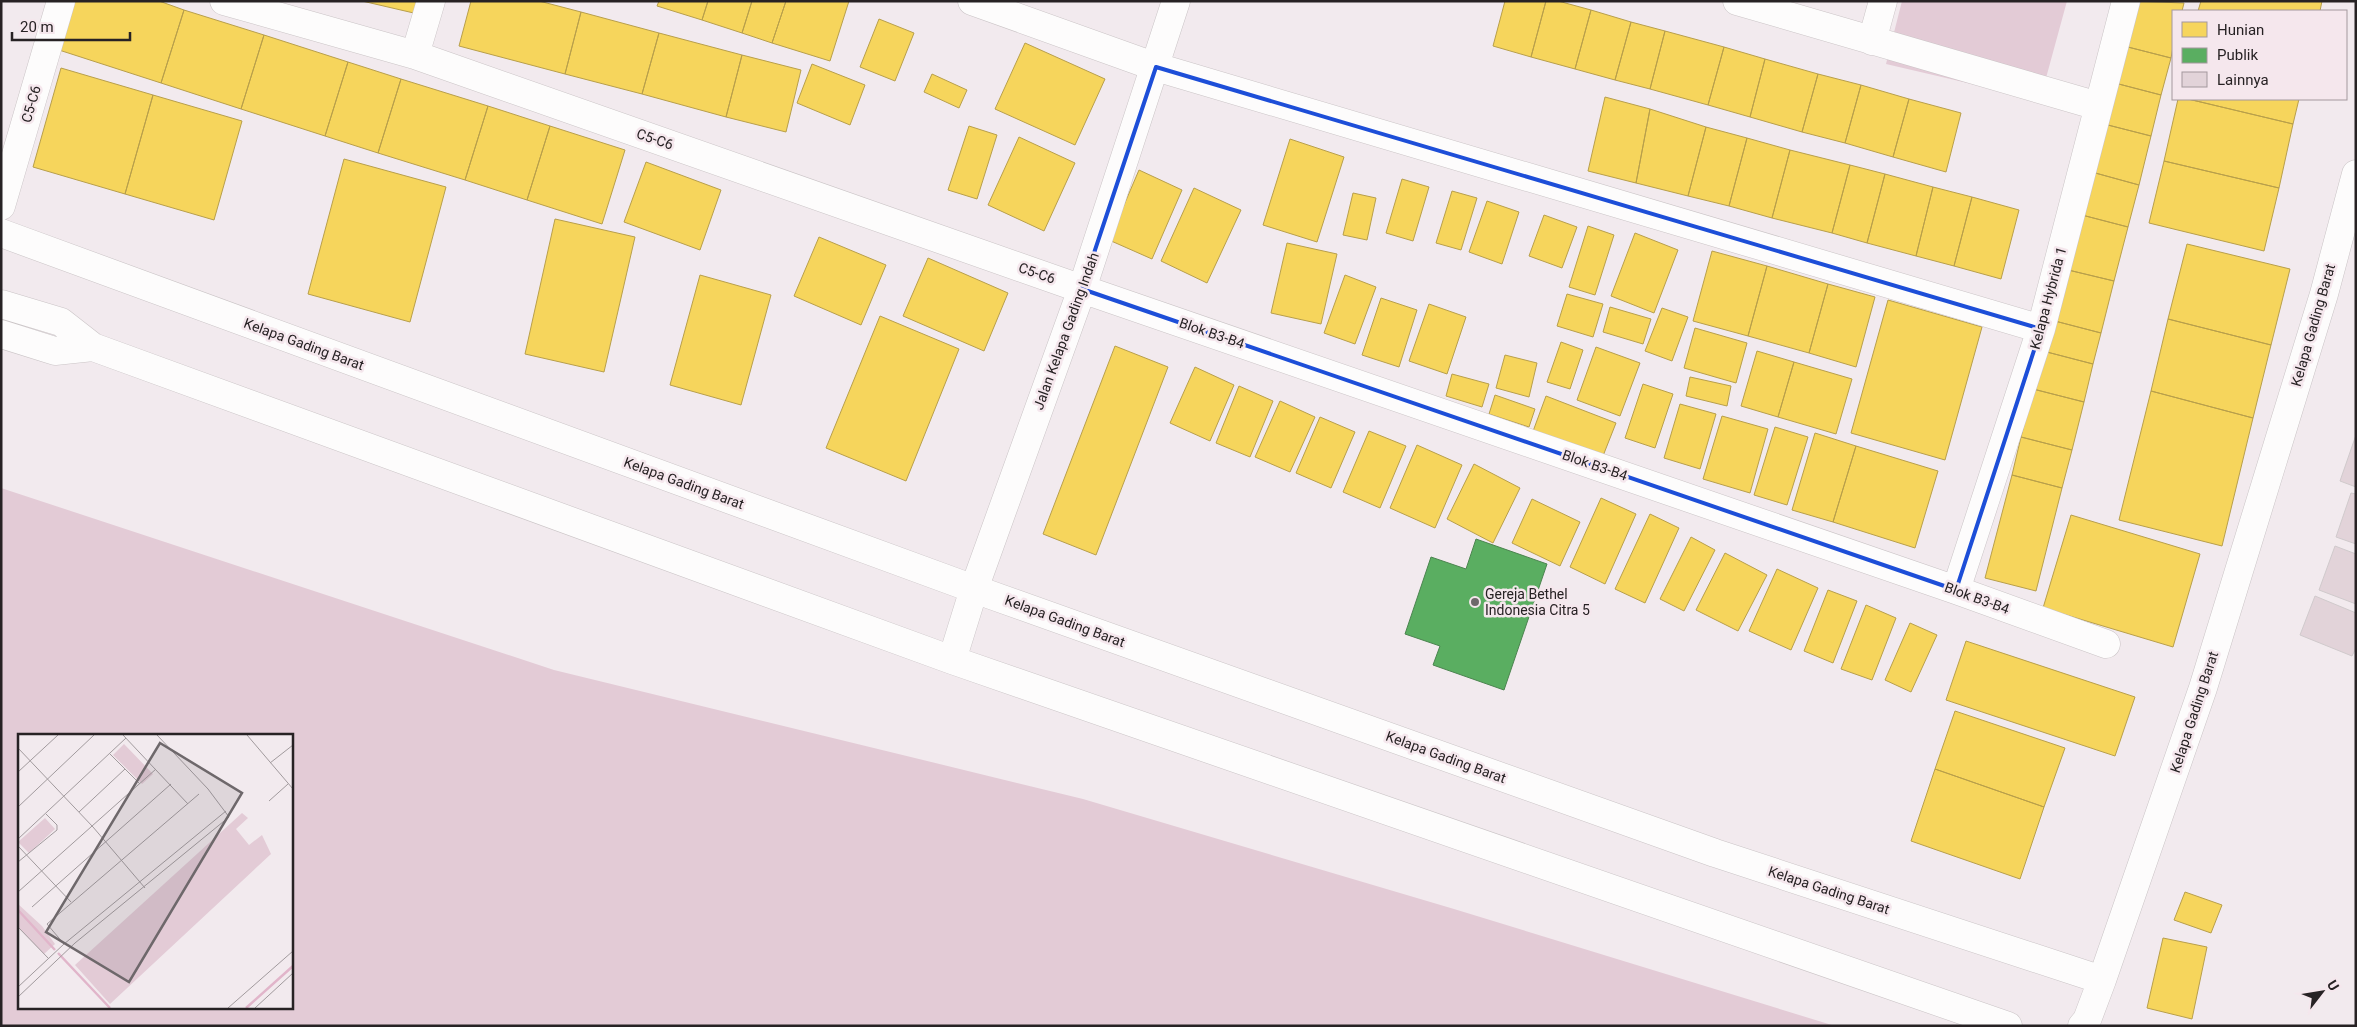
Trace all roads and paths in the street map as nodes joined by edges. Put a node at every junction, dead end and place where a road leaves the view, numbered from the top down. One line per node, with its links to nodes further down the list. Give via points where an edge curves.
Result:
1 (61, 1): 14 (street, C5-C6)
2 (224, 1): 10 (street, C5-C6)
3 (431, 1): 10 (street)
4 (972, 1): 11 (street)
5 (1176, 1): 11 (street, Jalan Kelapa Gading Indah)
6 (1737, 1): 9 (street)
7 (1883, 1): 9 (street)
8 (2126, 1): 12 (street, Kelapa Hybrida 1)
9 (1872, 41): 12 (street)
10 (415, 54): 16 (street, C5-C6)
11 (1156, 66): 16 (street, Jalan Kelapa Gading Indah); 18 (street)
12 (2098, 106): 18 (street, Kelapa Hybrida 1)
13 (2356, 174): 25 (street, Kelapa Gading Barat, via 2324,294 2203,688)
14 (1, 206)
15 (1, 233): 21 (street, Kelapa Gading Barat)
16 (1082, 289): 21 (street, Jalan Kelapa Gading Indah); 22 (street, Blok B3-B4)
17 (1, 304): 20 (street, via 61,322)
18 (2041, 329): 22 (street, Kelapa Hybrida 1)
19 (1, 334): 20 (street, via 54,351)
20 (93, 348): 24 (street)
21 (974, 589): 24 (street, Jalan Kelapa Gading Indah); 25 (street, Kelapa Gading Barat, via 1715,853)
22 (1956, 590): 23 (street, Blok B3-B4)
23 (2106, 644)
24 (952, 660): 26 (street)
25 (2102, 980): 27 (street)
26 (2008, 1026)
27 (2082, 1026)

